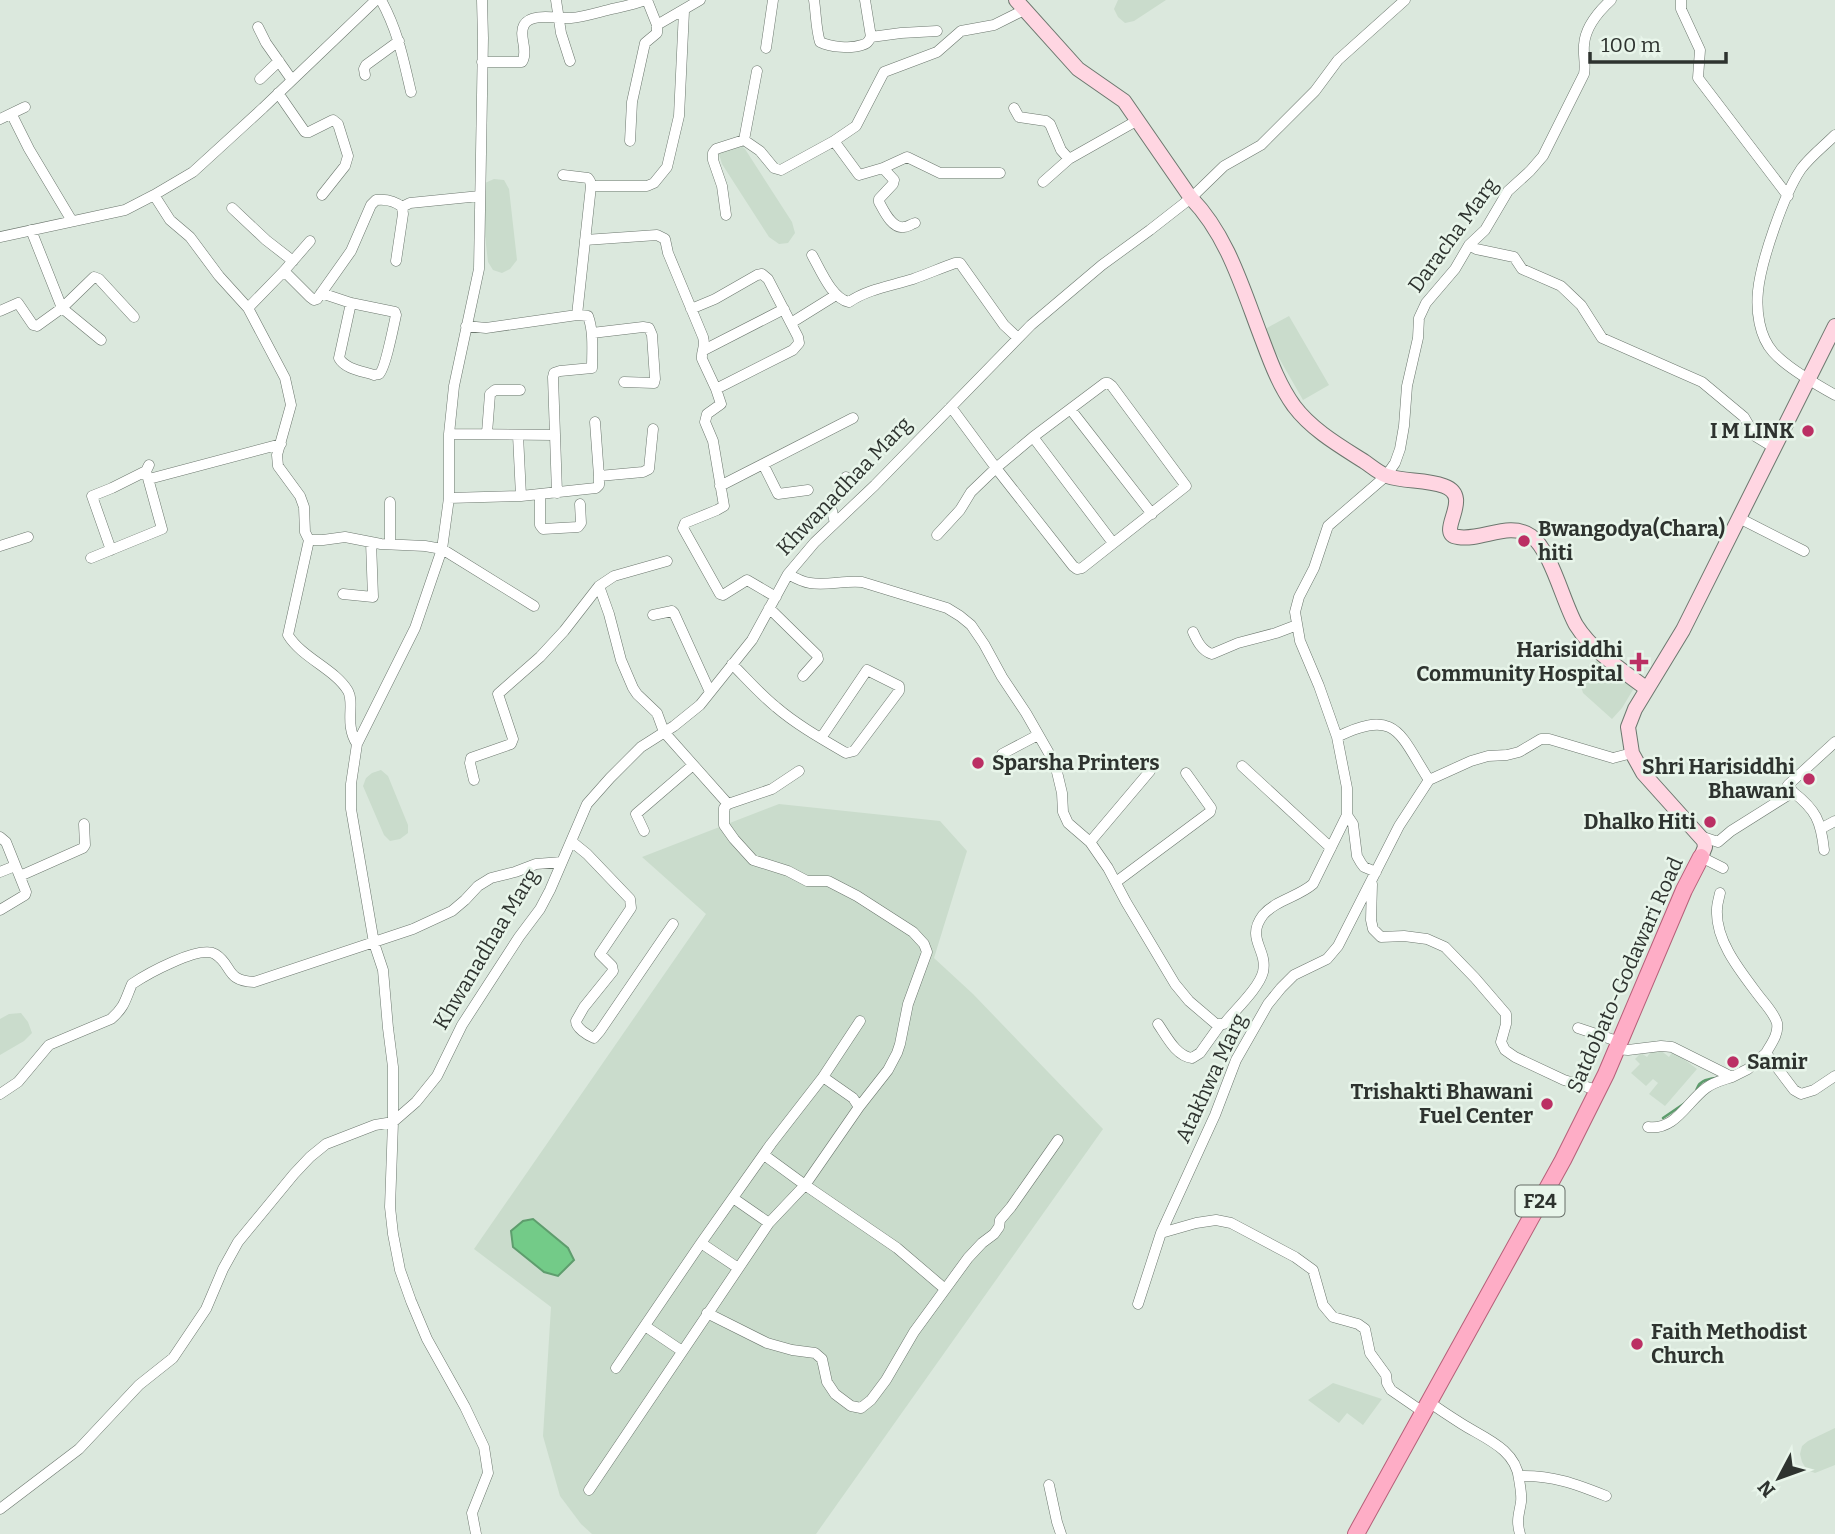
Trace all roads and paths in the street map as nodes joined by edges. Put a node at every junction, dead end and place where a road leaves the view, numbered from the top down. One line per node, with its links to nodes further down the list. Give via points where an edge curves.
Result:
1 (379, 0): 19 (street); 27 (street)
2 (482, 0): 23 (street)
3 (556, 0): 14 (street)
4 (646, 0): 14 (street, via 572,18); 15 (street)
5 (700, 0): 13 (street)
6 (773, 0): 20 (street)
7 (814, 0): 18 (street, via 820,42 862,46)
8 (865, 0): 18 (street)
9 (1405, 0): 49 (street, Khwanadhaa Marg, via 1338,60 1315,91 1261,145 1224,166)
10 (1611, 0): 59 (street, Daracha Marg, via 1587,33 1584,74 1548,148 1508,191 1485,230)
11 (1681, 0): 48 (street, via 1700,50 1698,78)
12 (1020, 5): 34 (street, via 1078,69 1124,101); 38 (street, via 995,24 961,31 937,52 884,72 856,126)
13 (684, 11): 15 (street); 44 (street, via 679,116 667,167 647,186)
14 (558, 17): 22 (street); 23 (street, via 524,24 522,62)
15 (657, 25): 37 (street, via 657,33 645,44 632,102)
16 (258, 27): 21 (street)
17 (937, 31): 18 (street)
18 (870, 37)
19 (399, 41): 25 (street, via 366,65); 28 (street)
20 (766, 48)
21 (279, 61): 26 (street); 27 (street)
22 (570, 61)
23 (482, 62): 47 (street)
24 (757, 71): 36 (street)
25 (365, 75)
26 (260, 79)
27 (292, 80): 29 (street)
28 (411, 92)
29 (278, 93): 45 (street, via 193,172); 46 (street, via 305,132 333,120 338,124 348,156)
30 (25, 107): 32 (street)
31 (1014, 108): 39 (street, via 1019,117 1050,124)
32 (12, 115): 33 (street); 53 (street)
33 (0, 119)
34 (1138, 120): 39 (street); 49 (street)
35 (1835, 135): 48 (street, via 1801,169)
36 (744, 140): 38 (street, via 782,170); 52 (street, via 713,153)
37 (630, 141)
38 (834, 141): 40 (street, via 859,175)
39 (1069, 159): 43 (street)
40 (883, 168): 41 (street, via 907,157 940,173); 54 (street, via 894,180 879,202 894,225)
41 (1000, 173)
42 (563, 175): 44 (street, via 587,178)
43 (1043, 182)
44 (591, 186): 57 (street)
45 (154, 195): 53 (street, via 125,210); 68 (street, via 170,220 190,237)
46 (322, 195)
47 (480, 196): 50 (street); 75 (street, via 479,269)
48 (1788, 196): 81 (street, via 1766,256 1758,290 1759,317 1774,353)
49 (1191, 198): 78 (street, Khwanadhaa Marg, via 1102,265); 102 (street, via 1217,230 1275,373 1296,408 1326,437)
50 (402, 207): 62 (street); 64 (street, via 376,200 371,205 351,251)
51 (232, 208): 61 (street)
52 (726, 215)
53 (72, 221): 55 (street)
54 (915, 223)
55 (32, 230): 56 (street); 67 (street)
56 (0, 237)
57 (585, 240): 69 (street, via 663,236); 72 (street)
58 (310, 241): 61 (street)
59 (1469, 245): 97 (street, via 1514,257 1522,270 1561,286 1581,304 1602,338 1702,383 1744,416 1755,436); 102 (street, Daracha Marg, via 1419,318 1400,449)
60 (812, 256): 65 (street)
61 (293, 261): 63 (street)
62 (396, 261)
63 (284, 271): 64 (street, via 314,300); 68 (street)
64 (321, 293): 66 (street)
65 (836, 295): 74 (street); 78 (street, via 849,302 960,263)
66 (351, 303): 66 (street, via 339,358 347,366 378,374 396,315)
67 (62, 308): 71 (street, via 35,327 18,303); 73 (street, via 94,277); 79 (street)
68 (248, 308): 96 (street, via 289,392 291,405)
69 (691, 309): 70 (street, via 762,274); 80 (street)
70 (783, 309): 74 (street); 80 (street)
71 (0, 311)
72 (577, 314): 75 (street, via 486,328); 77 (street, via 588,316)
73 (134, 317)
74 (791, 323): 83 (street, via 798,346)
75 (466, 326): 92 (street)
76 (1835, 326): 81 (street, Satdobato-Godawari Road)
77 (592, 333): 82 (street, via 649,328 654,383); 94 (street, via 592,368 560,371 553,377)
78 (1018, 338): 86 (street, Khwanadhaa Marg)
79 (101, 340)
80 (704, 349): 83 (street, via 702,359)
81 (1808, 380): 85 (street); 97 (street, Satdobato-Godawari Road)
82 (624, 382)
83 (716, 389): 104 (street, via 721,404 707,414 705,422)
84 (520, 390): 91 (street, via 490,394)
85 (1835, 395)
86 (951, 407): 99 (street); 114 (street, Khwanadhaa Marg)
87 (1071, 410): 95 (street); 112 (street); 112 (street, via 1105,383 1112,386 1186,486)
88 (853, 418): 98 (street)
89 (595, 422): 101 (street)
90 (653, 429): 101 (street, via 649,469)
91 (486, 433): 92 (street); 93 (street)
92 (449, 434): 109 (street)
93 (518, 435): 94 (street); 108 (street)
94 (554, 435): 106 (street)
95 (1033, 437): 99 (street); 119 (street)
96 (281, 444): 100 (street); 117 (street, via 278,466 300,496)
97 (1773, 447): 113 (street, Satdobato-Godawari Road)
98 (763, 464): 104 (street); 105 (street, via 778,494)
99 (996, 468): 115 (street); 119 (street, via 1077,569)
100 (148, 472): 123 (street, via 162,530); 123 (street, via 92,496)
101 (599, 476): 106 (street, via 596,488)
102 (1385, 476): 134 (street, via 1328,526 1299,597); 138 (street, via 1450,488 1458,503 1450,523 1454,536 1520,530 1533,537 1544,551 1577,626 1602,655)
103 (846, 477): 114 (street, via 831,507)
104 (720, 486): 130 (street, via 724,506 683,528 720,594 747,580)
105 (808, 490)
106 (557, 494): 107 (street)
107 (540, 495): 108 (street); 111 (street, via 542,529 578,527)
108 (521, 496): 109 (street)
109 (449, 498): 122 (street)
110 (390, 502): 120 (street)
111 (580, 504)
112 (1152, 514): 119 (street)
113 (1739, 518): 124 (street); 138 (street, Satdobato-Godawari Road, via 1683,631)
114 (835, 523): 127 (street, Khwanadhaa Marg)
115 (937, 535)
116 (28, 537): 121 (street)
117 (309, 540): 118 (street, via 345,537); 145 (street, via 288,635 349,693 351,735)
118 (371, 542): 120 (street); 129 (street, via 373,597)
119 (1113, 543)
120 (390, 544): 122 (street)
121 (0, 546)
122 (442, 549): 131 (street); 145 (street, via 415,628)
123 (111, 550): 125 (street)
124 (1804, 551)
125 (91, 558)
126 (667, 561): 128 (street, via 614,576)
127 (788, 574): 130 (street, Khwanadhaa Marg); 141 (street, via 807,583 862,582 960,615 984,644)
128 (599, 586): 140 (street, via 632,688 657,713); 153 (street, via 556,640 498,694 513,739 511,744 471,758)
129 (344, 594)
130 (776, 597): 132 (street, Khwanadhaa Marg)
131 (534, 606)
132 (769, 608): 136 (street, Khwanadhaa Marg); 137 (street, via 817,655)
133 (653, 615): 139 (street, via 674,613)
134 (1297, 625): 135 (street, via 1212,654); 142 (street)
135 (1193, 632)
136 (732, 664): 139 (street, Khwanadhaa Marg); 143 (street, via 775,706)
137 (803, 676)
138 (1647, 689): 146 (street, Satdobato-Godawari Road, via 1628,727)
139 (710, 692): 140 (street, Khwanadhaa Marg)
140 (664, 732): 148 (street); 164 (street, Khwanadhaa Marg, via 641,747 587,804)
141 (1038, 735): 147 (street); 165 (street, via 1057,772 1068,823)
142 (1337, 737): 154 (street, via 1369,724 1388,727 1409,745); 157 (street, via 1347,788)
143 (821, 738): 143 (street, via 846,753 854,751 899,687 867,670)
144 (1835, 742): 155 (street, via 1788,785)
145 (357, 744): 178 (street, via 351,809)
146 (1632, 753): 154 (street, via 1613,758 1541,739 1519,752 1471,761); 162 (street, Satdobato-Godawari Road, via 1649,782)
147 (1002, 754)
148 (693, 765): 156 (street); 161 (street, via 638,810 636,817)
149 (1242, 766): 166 (street)
150 (799, 771): 156 (street, via 772,789)
151 (1150, 771): 165 (street)
152 (1186, 773): 174 (street, via 1207,800 1210,812)
153 (474, 780)
154 (1429, 780): 173 (street, Atakhwa Marg)
155 (1793, 792): 160 (street, via 1807,803); 162 (street, via 1718,842)
156 (728, 804): 192 (street, via 724,825 753,860 807,881 828,881 882,911 924,944 927,952 897,1053)
157 (1347, 816): 166 (street); 173 (street, via 1353,824 1357,856)
158 (1835, 821): 160 (street)
159 (84, 824): 171 (street, via 83,848)
160 (1822, 828): 167 (street)
161 (644, 831)
162 (1699, 835): 168 (street, Satdobato-Godawari Road, via 1705,847)
163 (0, 837): 171 (street)
164 (571, 841): 169 (street, Khwanadhaa Marg); 177 (street, via 631,904 600,954 612,971 584,1007 576,1021 578,1027 594,1038)
165 (1090, 842): 174 (street)
166 (1331, 848): 179 (street, via 1313,884 1271,908 1258,924 1255,936 1264,970)
167 (1824, 850)
168 (1701, 857): 170 (street); 185 (main road, Satdobato-Godawari Road / F24)
169 (562, 862): 178 (street, via 536,864 491,878 452,911); 193 (street, Khwanadhaa Marg, via 551,890 462,1025 437,1076)
170 (1723, 867)
171 (17, 871): 172 (street); 176 (street, via 25,895)
172 (0, 872)
173 (1374, 876): 180 (street, Atakhwa Marg, via 1328,959 1294,975); 190 (street, via 1373,929 1381,936 1427,939 1445,947 1506,1014 1504,1050 1564,1080)
174 (1116, 882): 183 (street, via 1175,984)
175 (1720, 893): 186 (street, via 1718,923 1724,940 1737,967 1777,1023)
176 (0, 910)
177 (673, 923)
178 (374, 943): 191 (street, via 254,982 241,981 210,952 190,956 132,984 124,1006 111,1019 49,1045 18,1082); 193 (street, via 383,970 393,1067)
179 (1251, 991): 180 (street); 183 (street)
180 (1268, 1004): 200 (street, Atakhwa Marg, via 1236,1060)
181 (860, 1021): 188 (street)
182 (1158, 1024): 183 (street, via 1186,1058 1200,1053)
183 (1220, 1025)
184 (1578, 1028): 185 (street)
185 (1618, 1045): 189 (street, via 1628,1050 1672,1047); 190 (main road, Satdobato-Godawari Road / F24)
186 (1766, 1053): 187 (street, via 1801,1094); 189 (street)
187 (1835, 1076)
188 (824, 1077): 192 (street); 196 (street)
189 (1732, 1077): 194 (street, via 1707,1087 1664,1126)
190 (1597, 1090): 209 (main road, Satdobato-Godawari Road / F24)
191 (0, 1094)
192 (859, 1107): 197 (street)
193 (393, 1122): 214 (street, via 336,1140 310,1157 238,1242 206,1309 173,1358 139,1385 79,1449); 215 (street, via 390,1207 400,1270 427,1339 484,1447 488,1474 472,1513)
194 (1648, 1127)
195 (1058, 1140): 203 (street, via 994,1234 982,1242)
196 (764, 1155): 197 (street); 198 (street)
197 (805, 1185): 199 (street); 203 (street, via 897,1248)
198 (733, 1198): 199 (street); 201 (street)
199 (769, 1223): 202 (street)
200 (1161, 1233): 204 (street, Atakhwa Marg); 209 (street, via 1216,1220 1231,1223 1295,1257 1313,1270 1323,1305 1333,1317 1365,1329 1370,1353 1391,1390)
201 (701, 1243): 202 (street); 206 (street)
202 (738, 1268): 205 (street)
203 (945, 1289): 205 (street, via 886,1380 861,1408 835,1394 822,1359 815,1353 767,1343)
204 (1138, 1304)
205 (707, 1313): 207 (street)
206 (646, 1325): 207 (street); 208 (street)
207 (682, 1351): 212 (street)
208 (615, 1368)
209 (1426, 1407): 210 (street, via 1490,1439 1508,1455); 217 (main road, Satdobato-Godawari Road / F24)
210 (1519, 1476): 213 (street, via 1566,1480); 218 (street)
211 (1049, 1485): 216 (street)
212 (589, 1490)
213 (1606, 1496)
214 (0, 1509)
215 (476, 1534)
216 (1061, 1534)
217 (1356, 1534)
218 (1520, 1534)

